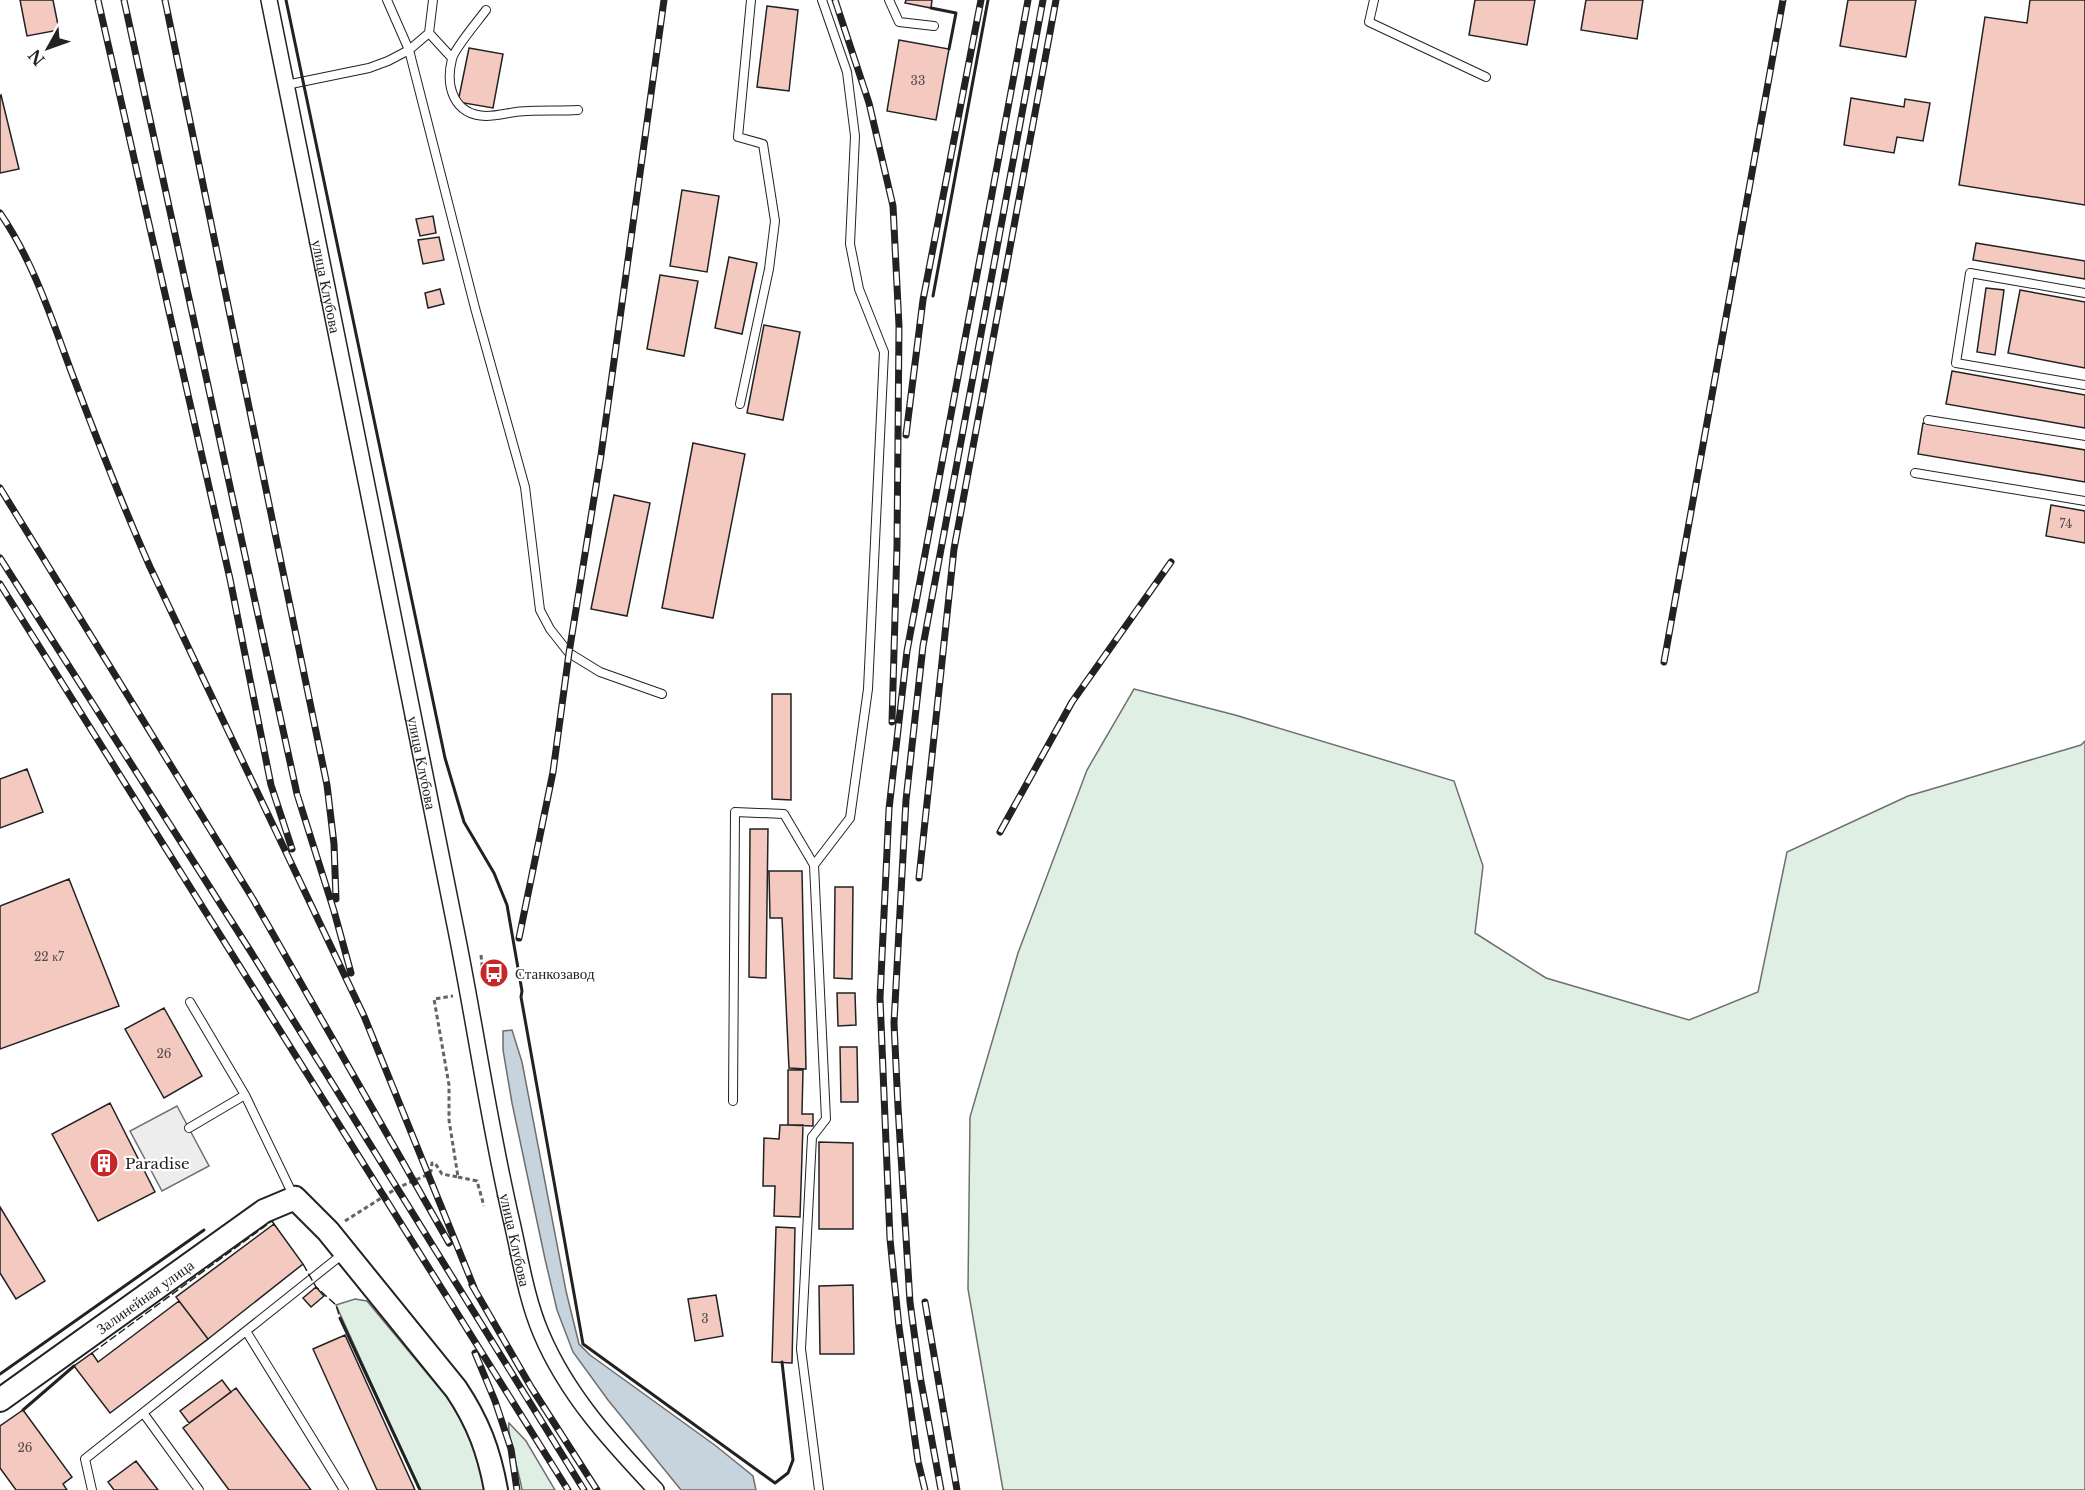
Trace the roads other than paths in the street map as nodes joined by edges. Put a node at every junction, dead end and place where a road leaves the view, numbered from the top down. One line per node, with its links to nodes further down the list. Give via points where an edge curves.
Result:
1 (269, 0): 14 (street, улица Клубова)
2 (387, 0): 11 (lane)
3 (433, 0): 10 (lane)
4 (751, 0): 18 (lane, via 738,136 762,144 775,221)
5 (822, 0): 24 (lane, via 847,72 855,136 850,244 859,289 884,352 868,689 850,818)
6 (889, 0): 9 (lane, via 900,22)
7 (1374, 0): 13 (lane, via 1369,22)
8 (486, 10): 12 (lane)
9 (934, 26)
10 (429, 33): 11 (lane); 12 (lane)
11 (409, 50): 14 (lane, via 369,68); 23 (lane, via 525,487 540,610 569,653 600,672)
12 (452, 58): 15 (lane, via 453,99 474,114)
13 (1486, 77)
14 (286, 85): 38 (street, улица Клубова, via 466,978 504,1190 529,1296 553,1359 572,1391 602,1431)
15 (578, 110)
16 (2085, 293): 17 (lane, via 1970,273 1956,363)
17 (2085, 386)
18 (740, 404)
19 (1928, 420): 20 (lane)
20 (2085, 445)
21 (1915, 473): 22 (lane)
22 (2085, 501)
23 (662, 694)
24 (814, 865): 27 (lane, via 784,814 735,812); 39 (lane, via 826,1119 812,1137 801,1349)
25 (190, 1002): 26 (lane)
26 (245, 1095): 28 (lane); 29 (lane)
27 (733, 1101)
28 (189, 1128)
29 (295, 1198): 30 (main road); 32 (main road, Залинейная улица, via 264,1211)
30 (346, 1252): 31 (lane); 37 (main road, via 466,1405 481,1432)
31 (246, 1331): 33 (lane); 36 (lane)
32 (0, 1400)
33 (144, 1414): 34 (lane, via 85,1459); 35 (lane)
34 (92, 1490)
35 (199, 1490)
36 (344, 1490)
37 (496, 1490)
38 (656, 1490)
39 (819, 1490)

